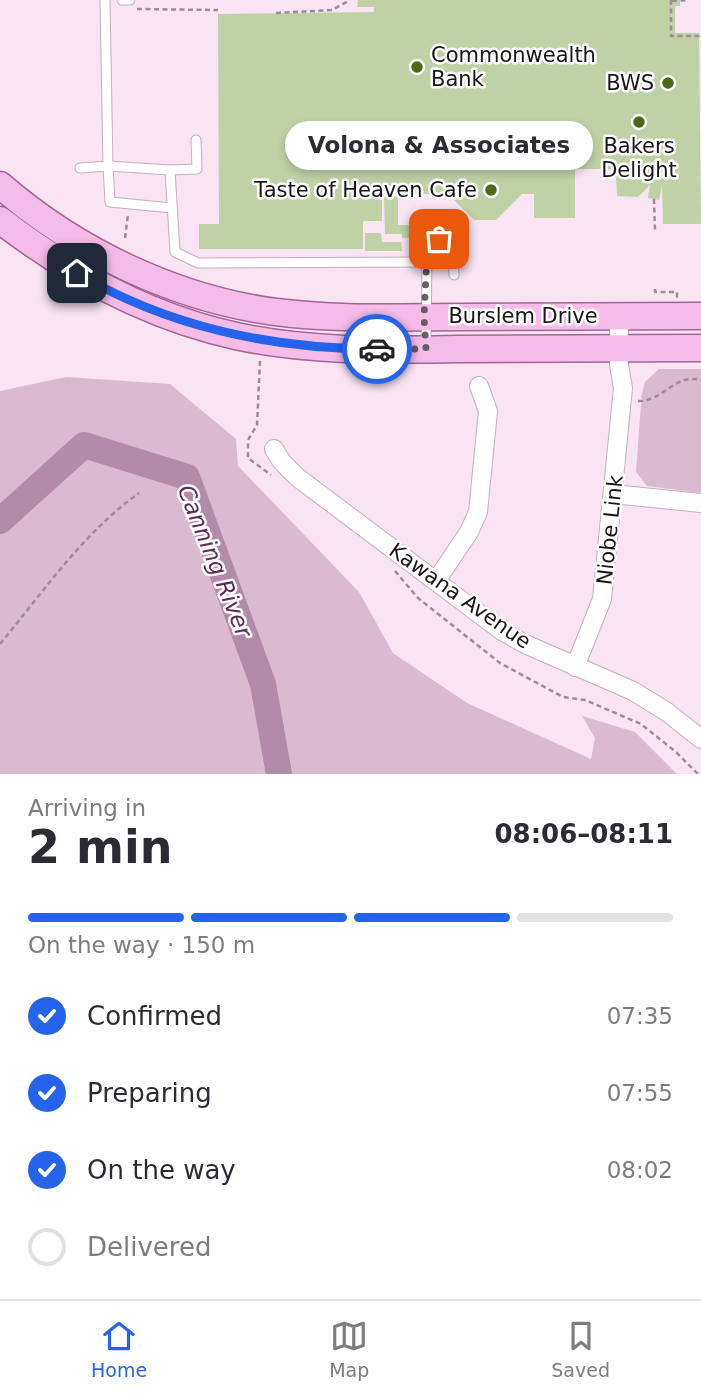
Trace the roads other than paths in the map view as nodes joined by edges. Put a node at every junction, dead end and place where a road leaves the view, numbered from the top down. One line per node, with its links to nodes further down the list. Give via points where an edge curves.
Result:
1 (105, 0): 5 (lane)
2 (122, 0): 3 (lane)
3 (130, 0)
4 (196, 140): 7 (lane, via 197,169)
5 (108, 166): 6 (lane); 7 (lane); 9 (lane, via 110,202)
6 (80, 168)
7 (170, 170): 9 (lane)
8 (0, 185): 17 (main road, Burslem Drive, via 90,250 135,272 211,297 274,312)
9 (172, 208): 13 (lane, via 175,252 198,263)
10 (0, 220): 19 (main road, Burslem Drive, via 98,285 183,321 299,346)
11 (439, 239): 13 (lane)
12 (452, 239): 14 (lane)
13 (426, 262): 17 (lane)
14 (454, 275)
15 (626, 316): 16 (main road, Burslem Drive); 17 (main road, Burslem Drive); 20 (street, Niobe Link)
16 (701, 316)
17 (424, 317): 19 (lane)
18 (701, 348): 20 (main road, Burslem Drive)
19 (426, 349): 20 (main road, Burslem Drive)
20 (625, 349): 23 (street, Niobe Link, via 630,365)
21 (480, 386): 25 (street, via 488,411 478,512)
22 (274, 449): 25 (street, Kawana Avenue, via 297,477)
23 (613, 494): 24 (street); 26 (street, Niobe Link, via 602,599)
24 (701, 503)
25 (436, 581): 26 (street, Kawana Avenue, via 502,631)
26 (575, 667): 27 (street, Kawana Avenue, via 633,691)
27 (701, 739)

